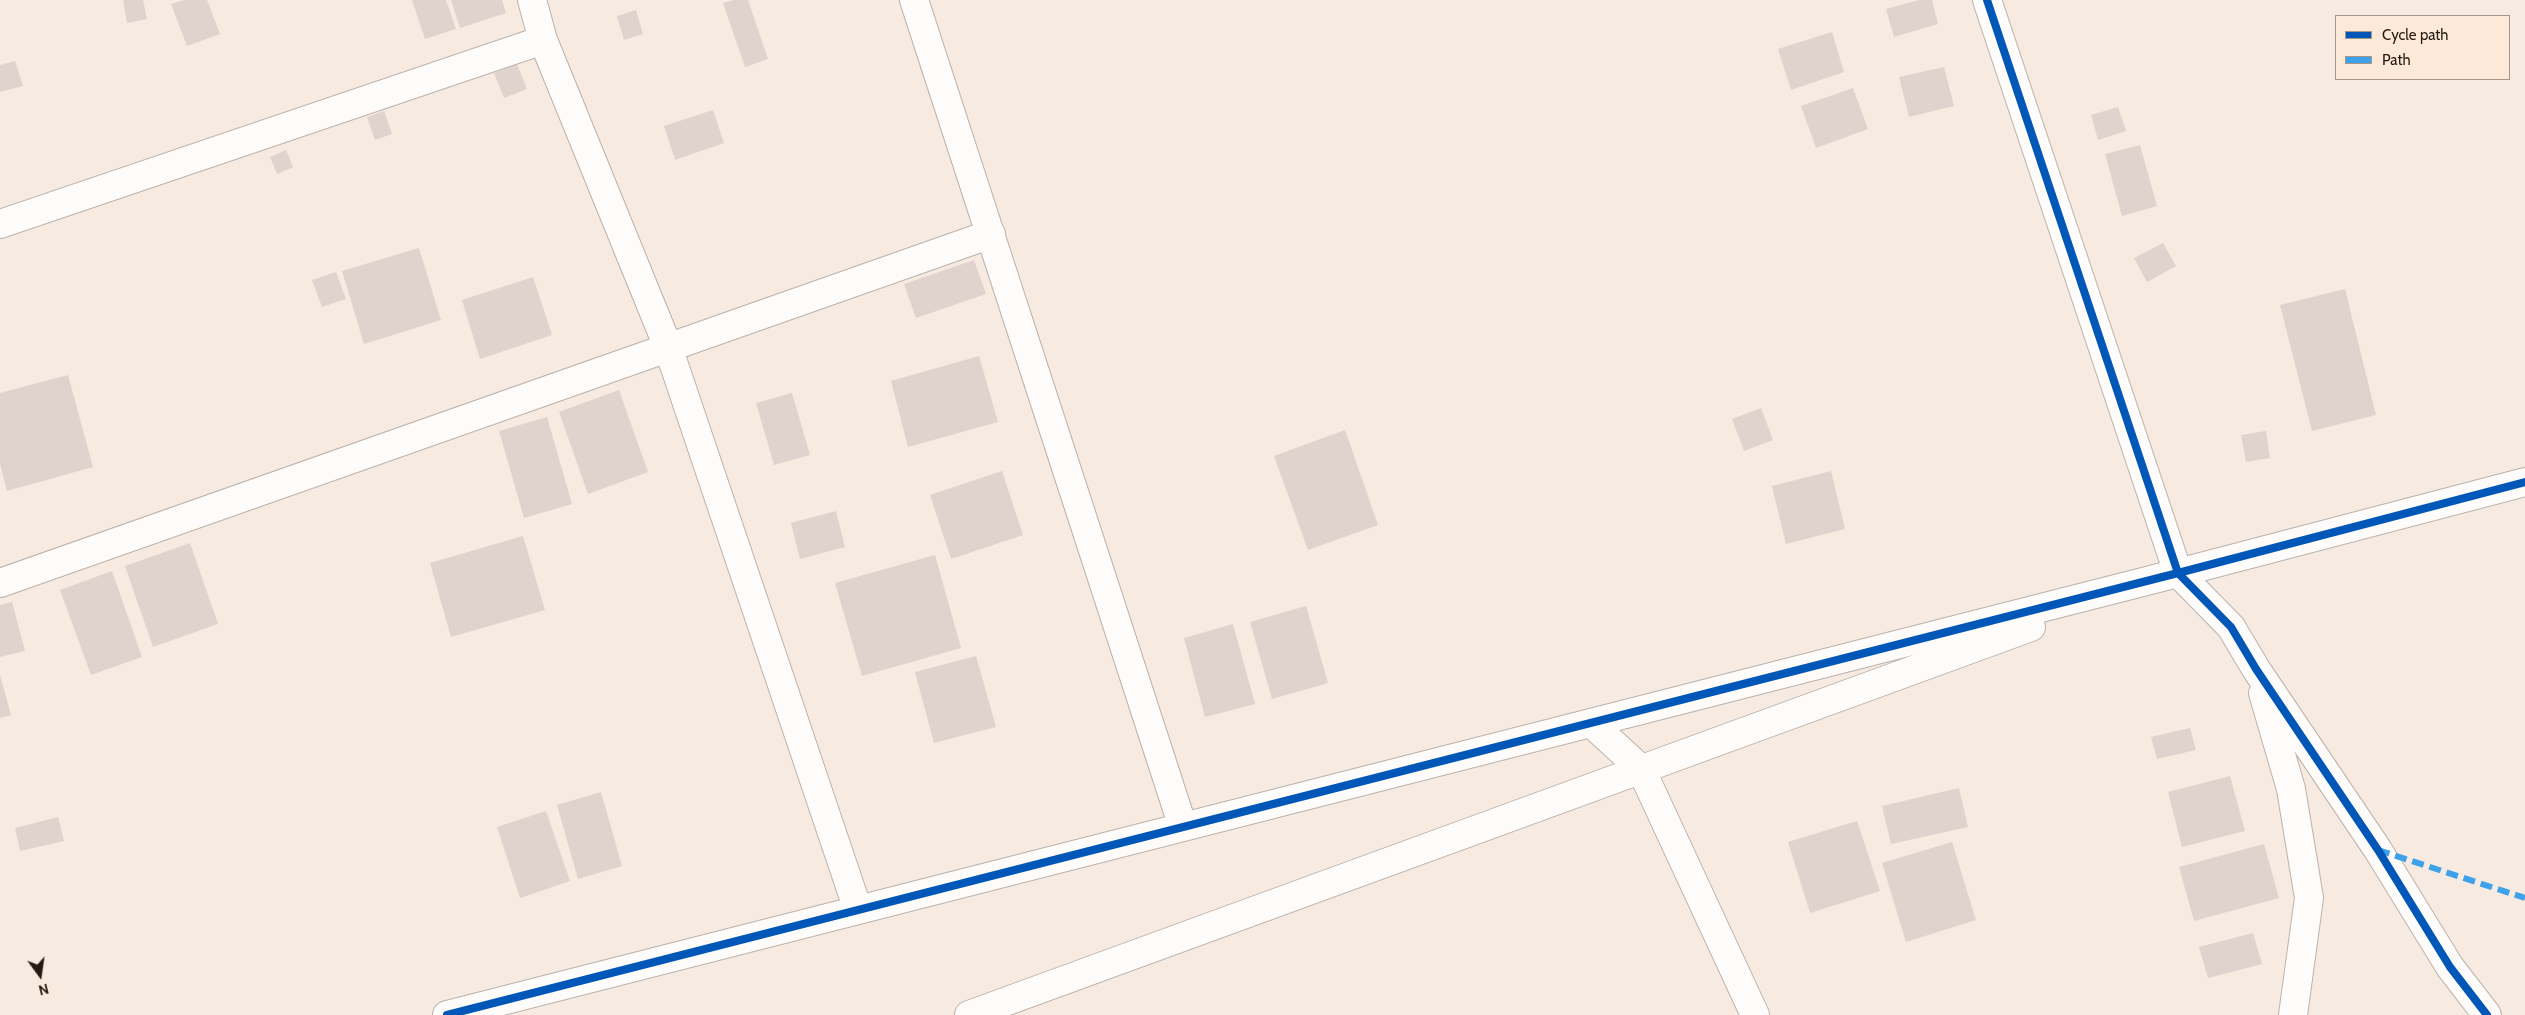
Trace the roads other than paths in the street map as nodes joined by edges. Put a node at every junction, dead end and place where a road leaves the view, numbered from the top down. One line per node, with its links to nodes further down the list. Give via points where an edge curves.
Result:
1 (532, 0): 4 (street)
2 (914, 0): 6 (street)
3 (1987, 0): 9 (street)
4 (543, 40): 5 (street); 7 (street)
5 (0, 224)
6 (991, 234): 7 (street); 14 (street)
7 (668, 347): 10 (street); 15 (street)
8 (2525, 482): 9 (street)
9 (2178, 574): 11 (street, via 2231,627); 12 (street); 13 (street)
10 (0, 583)
11 (2256, 669): 19 (street, via 2291,789 2309,898); 20 (street, via 2378,850 2450,967)
12 (1591, 724): 13 (street); 14 (street)
13 (1641, 769): 17 (street); 18 (street)
14 (1183, 827): 15 (street)
15 (858, 910): 16 (street)
16 (447, 1015)
17 (969, 1015)
18 (1755, 1015)
19 (2294, 1015)
20 (2487, 1015)

